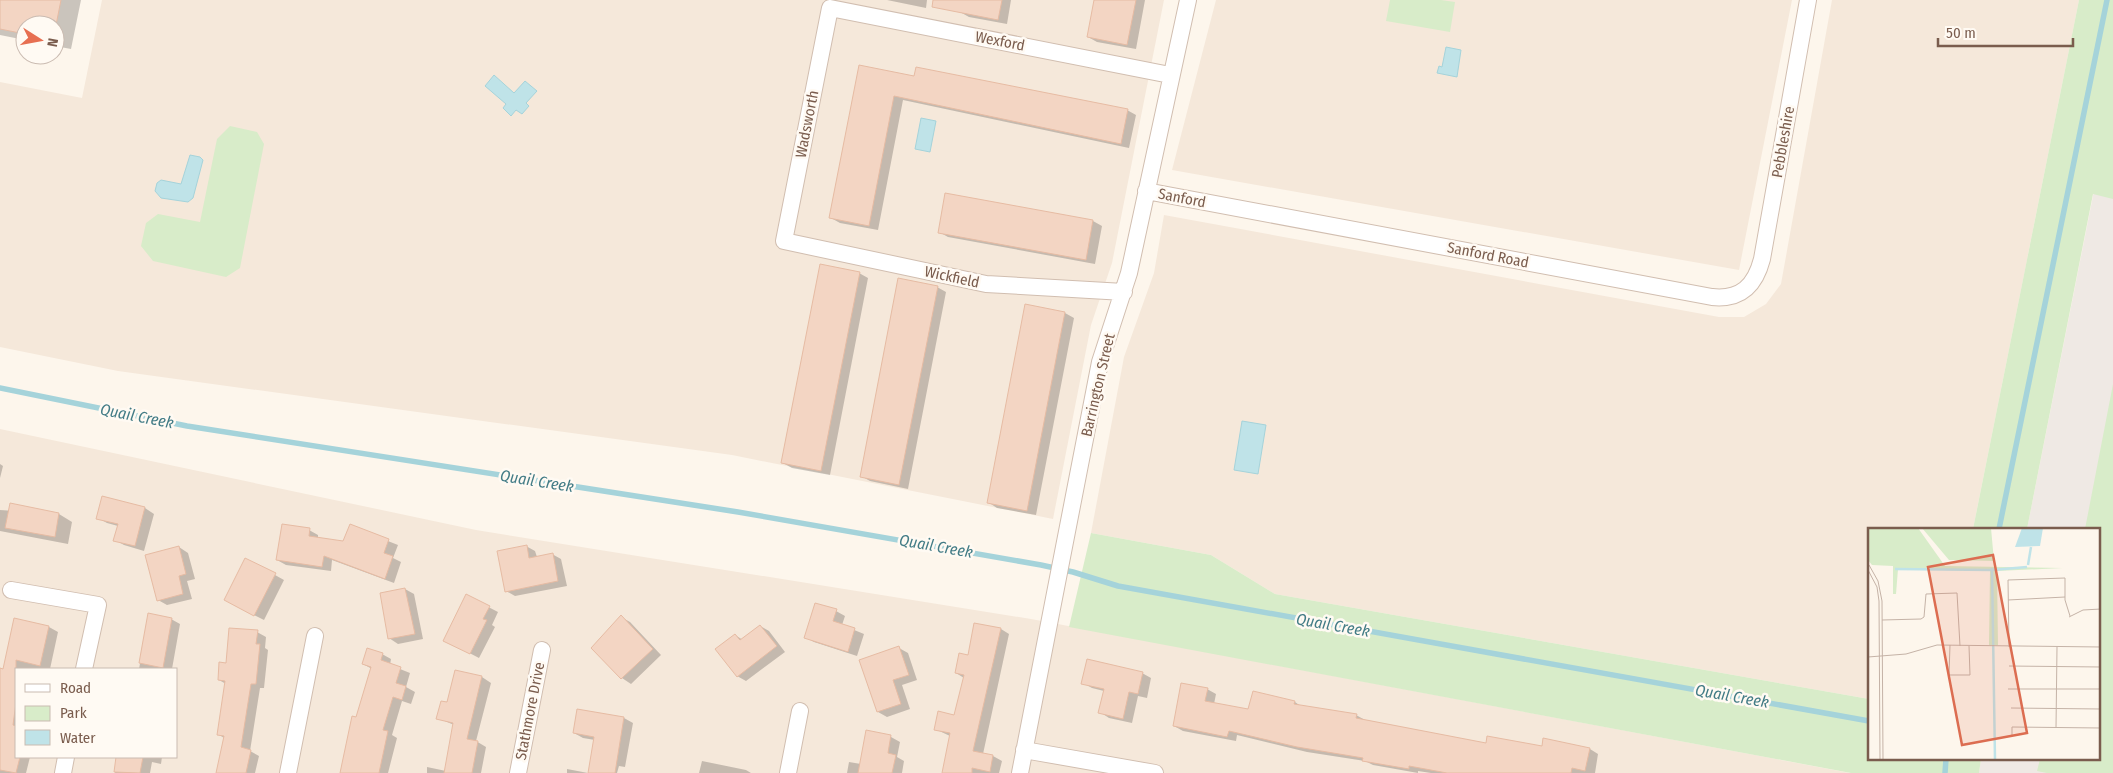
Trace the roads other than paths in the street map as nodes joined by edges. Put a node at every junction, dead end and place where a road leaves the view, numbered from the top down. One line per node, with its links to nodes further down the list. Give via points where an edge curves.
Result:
1 (1188, 0): 4 (street, Barrington Street)
2 (1808, 0): 8 (street, Pebbleshire, via 1762,259)
3 (830, 8): 4 (street, Wexford); 7 (street, Wadsworth)
4 (1170, 75): 5 (street, Barrington Street)
5 (1146, 191): 6 (street, Sanford); 9 (street, Barrington Street)
6 (1218, 205): 8 (street, Sanford Road, via 1712,297 1732,295)
7 (784, 241): 9 (street, Wickfield, via 986,284)
8 (1754, 282)
9 (1124, 292): 15 (street, Barrington Street, via 1100,362)
10 (11, 590): 13 (street, via 98,605)
11 (316, 636): 18 (street)
12 (542, 650): 19 (street, Stathmore Drive)
13 (84, 668)
14 (800, 711): 20 (street)
15 (1024, 750): 21 (street, Barrington Street); 22 (street)
16 (66, 758): 17 (street)
17 (63, 773)
18 (288, 773)
19 (518, 773)
20 (788, 773)
21 (1020, 773)
22 (1155, 773)

